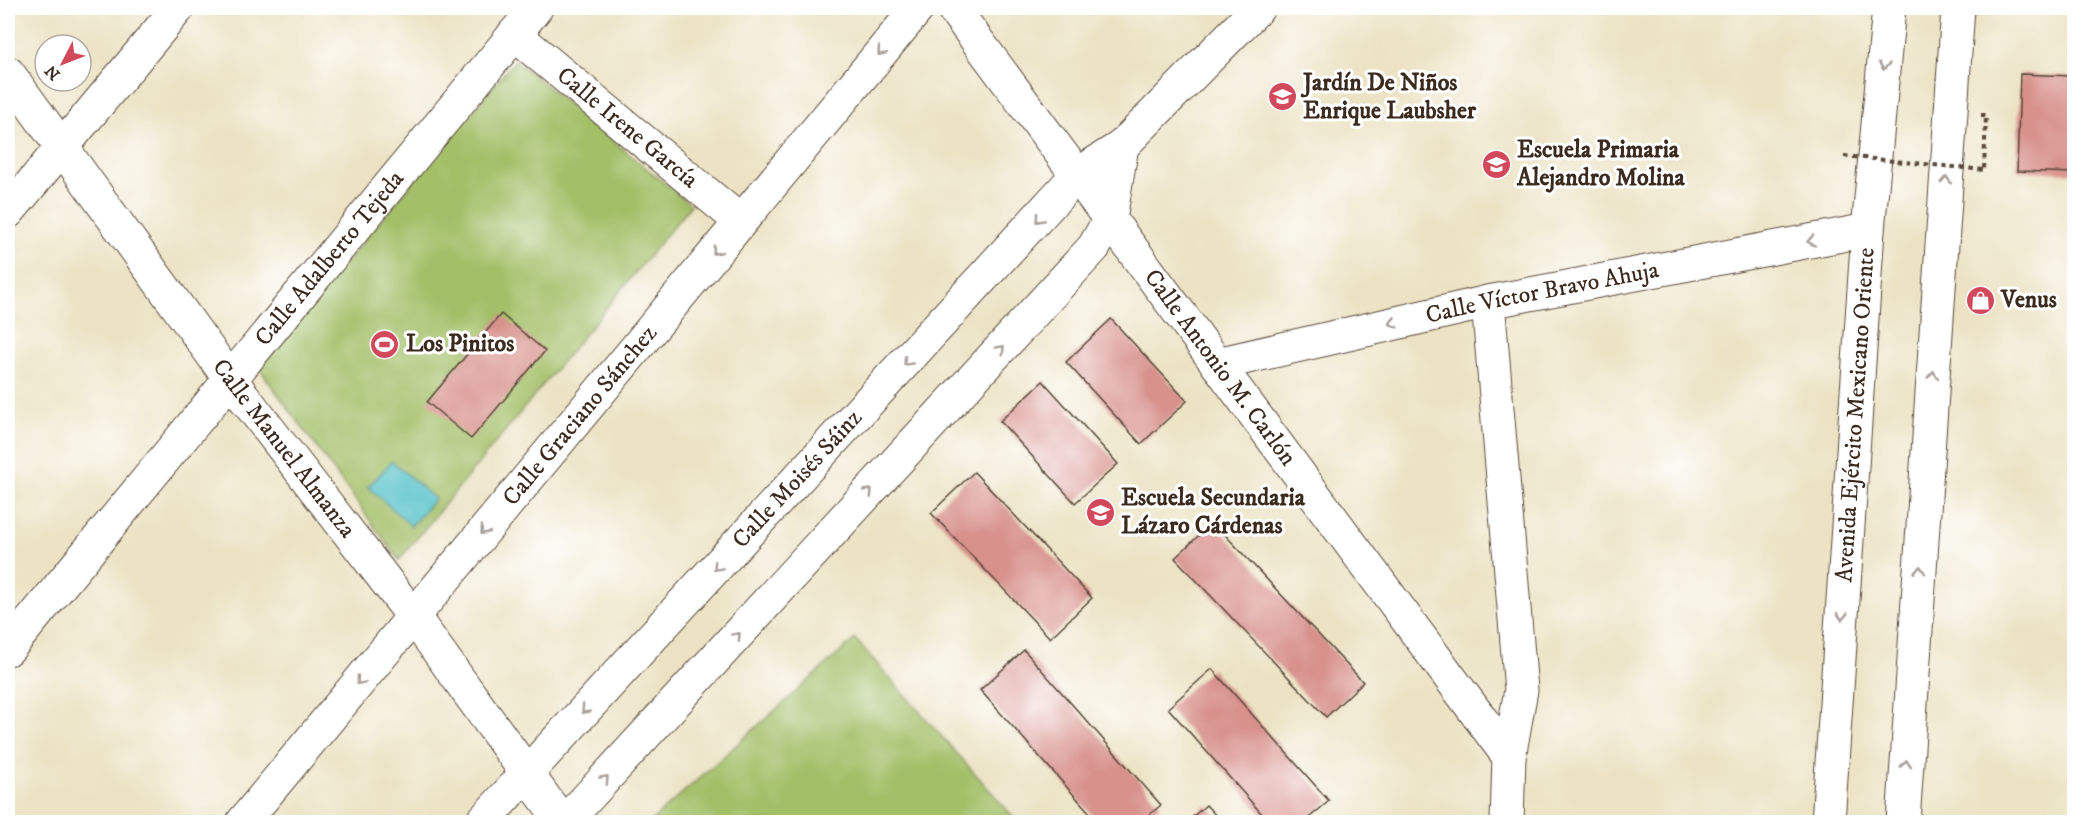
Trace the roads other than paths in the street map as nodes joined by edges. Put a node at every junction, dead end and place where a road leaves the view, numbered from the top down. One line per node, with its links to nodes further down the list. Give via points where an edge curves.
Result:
1 (178, 8): 11 (street)
2 (536, 8): 8 (street, Calle Adalberto Tejeda)
3 (918, 8): 15 (street, Calle Graciano Sánchez, one-way to 15)
4 (953, 8): 12 (street, Calle Antonio M. Carlón)
5 (1258, 8): 10 (street, Calle Moisés Sáinz)
6 (1889, 8): 16 (street, Avenida Ejército Mexicano Oriente, one-way to 16)
7 (1958, 8): 29 (street, one-way to 7)
8 (514, 34): 15 (street, Calle Irene García); 19 (street, Calle Adalberto Tejeda)
9 (8, 74): 11 (street, Calle Manuel Almanza)
10 (1122, 146): 12 (street, Calle Moisés Sáinz); 14 (street)
11 (62, 147): 13 (street); 19 (street, Calle Manuel Almanza)
12 (1077, 175): 14 (street, Calle Antonio M. Carlón); 23 (street, Calle Moisés Sáinz, one-way to 23)
13 (8, 212)
14 (1110, 219): 18 (street, Calle Antonio M. Carlón); 26 (street, one-way to 14, via 1094,247)
15 (740, 221): 20 (street, Calle Graciano Sánchez, one-way to 20)
16 (1868, 230): 17 (street, Calle Víctor Bravo Ahuja, one-way to 17); 28 (street, Avenida Ejército Mexicano Oriente, one-way to 28)
17 (1488, 302): 18 (street, Calle Víctor Bravo Ahuja, one-way to 18); 22 (street, via 1521,690)
18 (1217, 364): 22 (street, Calle Antonio M. Carlón)
19 (230, 379): 20 (street, Calle Manuel Almanza); 21 (street, Calle Adalberto Tejeda)
20 (413, 616): 23 (street, Calle Manuel Almanza); 24 (street, Calle Graciano Sánchez, one-way to 24)
21 (8, 649)
22 (1509, 757): 27 (street)
23 (528, 772): 25 (street, Calle Moisés Sáinz); 26 (street, Calle Manuel Almanza)
24 (243, 822)
25 (482, 822)
26 (564, 822)
27 (1508, 822)
28 (1828, 822)
29 (1903, 822)

